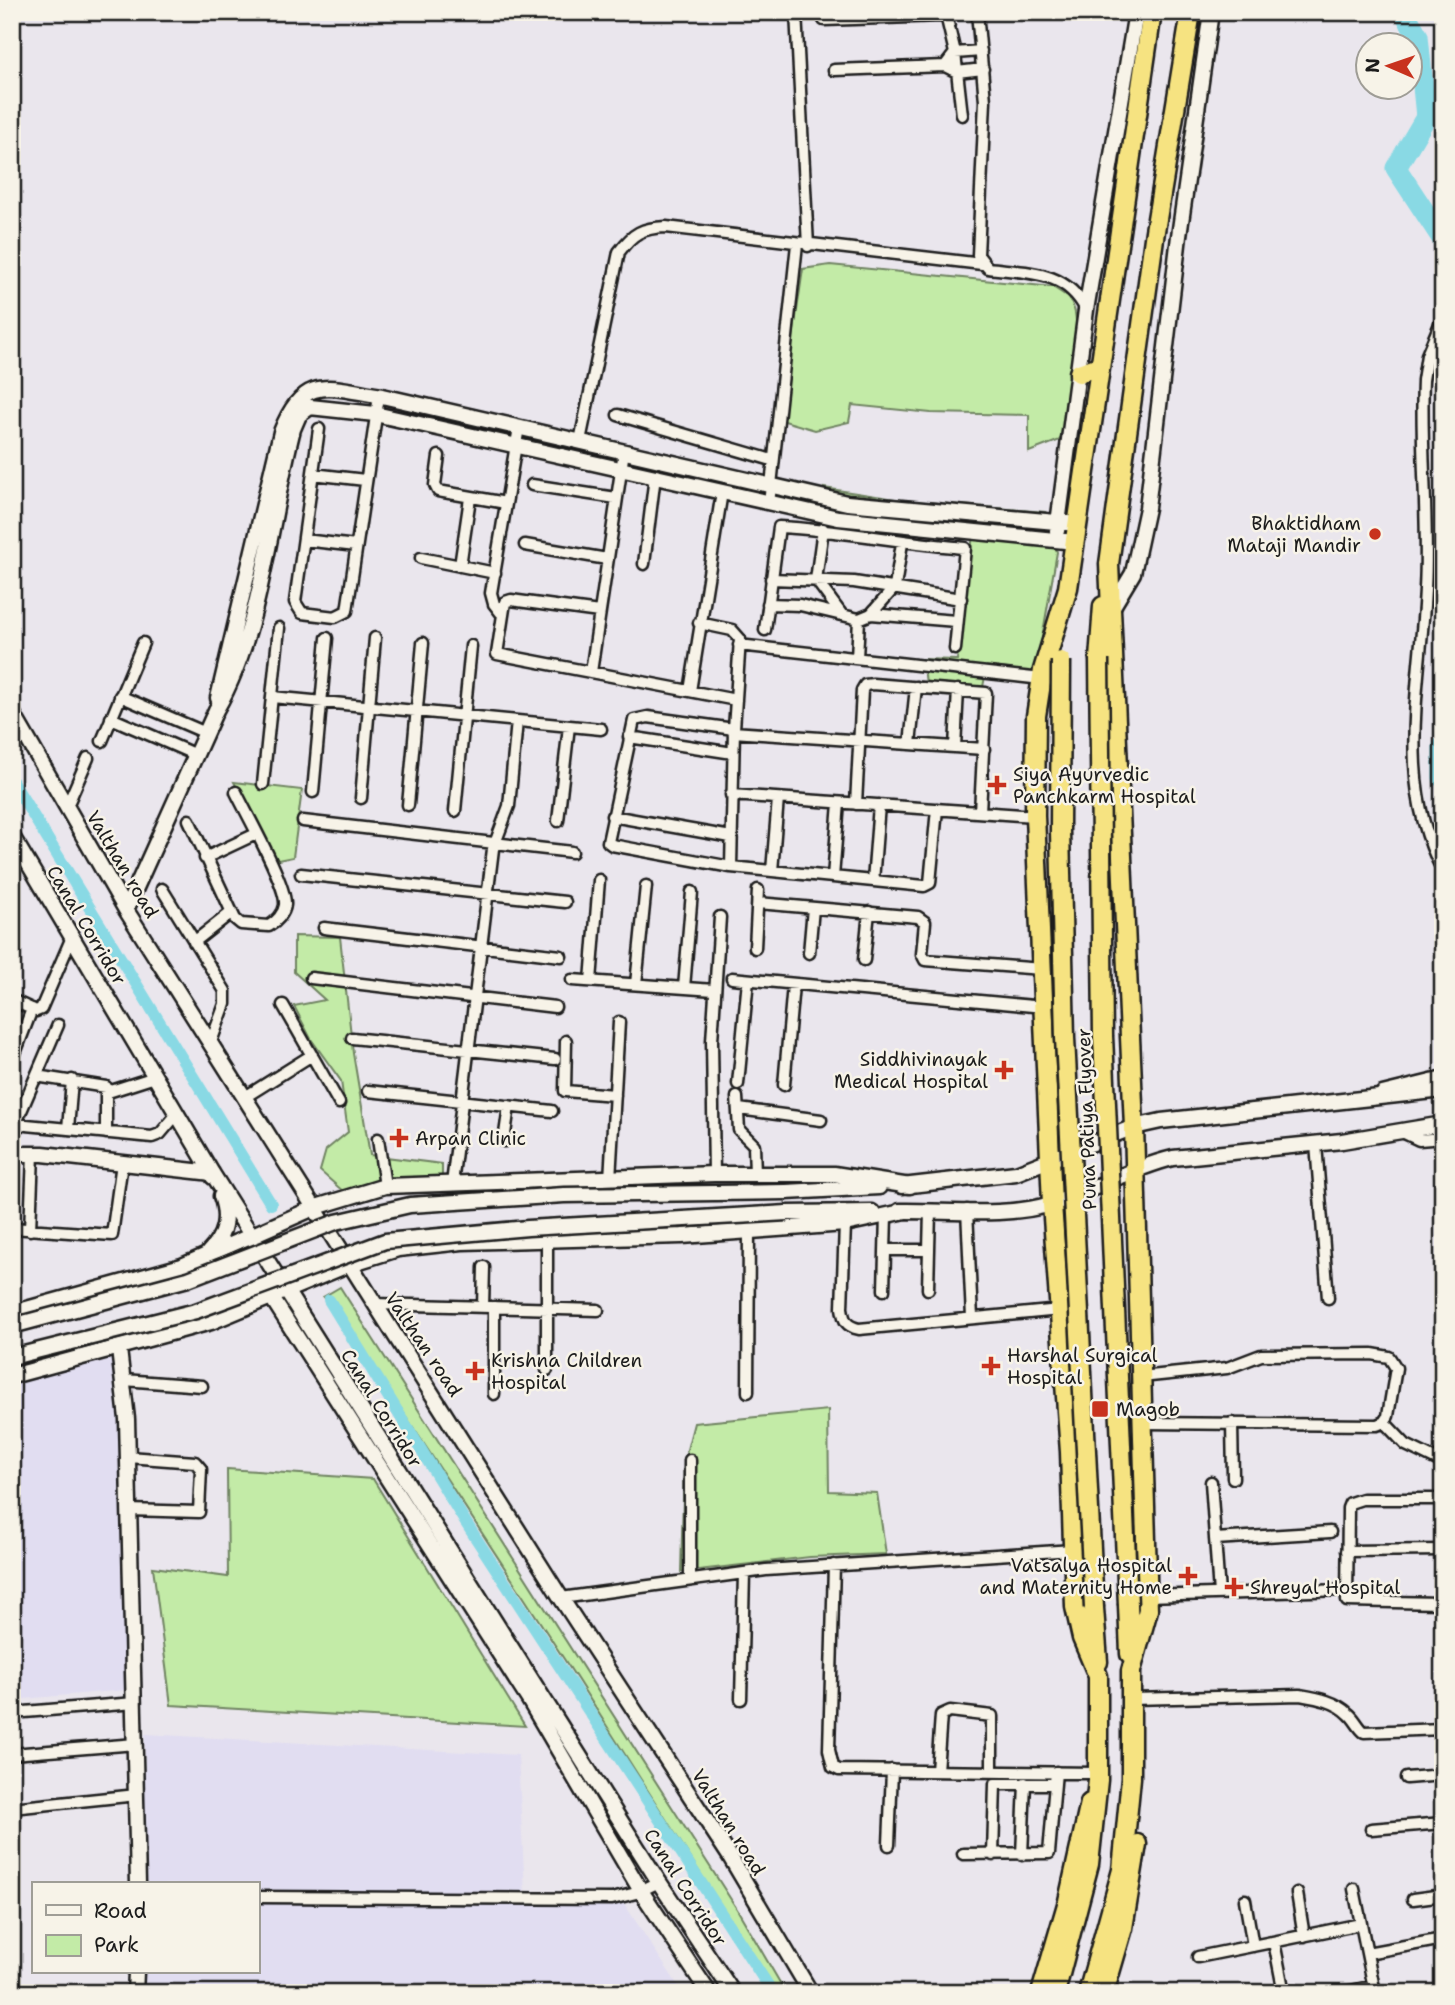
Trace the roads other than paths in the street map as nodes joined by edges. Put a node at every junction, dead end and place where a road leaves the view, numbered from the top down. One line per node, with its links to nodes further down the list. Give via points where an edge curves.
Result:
1 (796, 12): 18 (street)
2 (977, 12): 8 (street)
3 (1136, 12): 15 (main road)
4 (1152, 12): 14 (highway)
5 (1191, 12): 56 (highway)
6 (1211, 12): 65 (main road, via 1147,508 1133,573)
7 (824, 20): 9 (street, via 942,16 951,27)
8 (981, 51): 9 (street); 11 (street)
9 (955, 53): 10 (street); 13 (street)
10 (944, 66): 12 (street); 13 (street)
11 (983, 69): 13 (street); 19 (street, via 976,236)
12 (834, 70)
13 (957, 72): 16 (street)
14 (1138, 100): 15 (highway); 22 (highway)
15 (1118, 112): 20 (main road)
16 (962, 115)
17 (797, 244): 18 (street); 29 (street, via 666,226 646,228 631,236 620,252); 33 (street)
18 (808, 246): 19 (street)
19 (982, 264): 20 (street, via 1064,282)
20 (1086, 310): 23 (main road)
21 (1443, 317): 139 (street, via 1427,355 1423,380 1426,586 1413,735 1416,792)
22 (1100, 366): 23 (highway); 47 (highway)
23 (1079, 373): 45 (main road)
24 (379, 396): 25 (street); 27 (main road); 93 (main road, via 320,388 297,399 289,412)
25 (375, 414): 30 (main road); 37 (street); 93 (main road, via 318,406 299,415 248,628 231,684)
26 (618, 415): 33 (street)
27 (519, 427): 29 (main road); 30 (street)
28 (319, 429): 35 (street)
29 (580, 441): 31 (main road)
30 (515, 444): 34 (main road); 43 (street)
31 (624, 451): 34 (street); 39 (main road)
32 (439, 456): 41 (street, via 438,491)
33 (772, 460): 39 (street)
34 (620, 467): 36 (main road); 42 (street)
35 (313, 474): 37 (street); 49 (street)
36 (655, 476): 40 (main road); 55 (street)
37 (365, 480): 52 (street)
38 (532, 485): 42 (street)
39 (770, 486): 44 (street); 45 (main road, via 847,503)
40 (722, 492): 44 (main road); 72 (street)
41 (470, 498): 43 (street); 57 (street)
42 (616, 498): 54 (street)
43 (506, 503): 58 (street)
44 (769, 504): 48 (main road, via 838,518)
45 (1058, 522): 47 (main road); 48 (main road)
46 (823, 529): 50 (street); 59 (street, via 779,527); 60 (street)
47 (1077, 533): 48 (main road); 62 (highway)
48 (1056, 539)
49 (304, 540): 52 (street); 52 (street, via 297,609 335,617 347,611)
50 (902, 543): 61 (street); 63 (street, via 965,548)
51 (525, 545): 54 (street)
52 (356, 546)
53 (421, 558): 57 (street)
54 (607, 559): 66 (street)
55 (643, 564)
56 (1109, 564): 65 (highway); 294 (highway, Puna Patiya Flyover, bridge, via 1099,659 1103,1036)
57 (460, 566): 58 (street)
58 (495, 573): 67 (street, via 492,600)
59 (771, 579): 60 (street); 64 (street)
60 (816, 580): 61 (street); 69 (street)
61 (895, 587): 63 (street); 68 (street)
62 (1068, 588): 84 (highway); 295 (highway, Puna Patiya Flyover, bridge, via 1061,661 1059,831 1065,1038)
63 (961, 599): 71 (street)
64 (768, 604): 69 (street, via 800,605); 74 (street)
65 (1112, 608): 211 (highway)
66 (599, 612): 67 (street, via 512,600 505,602); 83 (street)
67 (501, 613): 83 (street, via 497,654)
68 (872, 614): 70 (street); 71 (street)
69 (842, 615): 70 (street)
70 (859, 619): 82 (street)
71 (956, 621): 81 (street)
72 (699, 623): 79 (street, via 732,629 738,633); 87 (street)
73 (279, 628): 89 (street)
74 (765, 630)
75 (327, 638): 91 (street)
76 (375, 638): 92 (street)
77 (143, 643): 88 (street)
78 (423, 643): 94 (street)
79 (739, 645): 82 (street); 90 (street)
80 (471, 646): 96 (street)
81 (955, 649)
82 (857, 658): 84 (street)
83 (590, 672): 87 (street)
84 (1042, 680): 127 (highway)
85 (916, 687): 86 (street); 104 (street, via 865,685); 106 (street)
86 (958, 690): 107 (street); 108 (street, via 986,693)
87 (690, 691): 90 (street)
88 (120, 696): 97 (street); 102 (street)
89 (272, 697): 91 (street); 112 (street)
90 (736, 700): 101 (street)
91 (321, 702): 92 (street); 114 (street)
92 (369, 707): 94 (street); 116 (street)
93 (216, 710): 102 (main road)
94 (416, 711): 96 (street); 119 (street)
95 (12, 712): 121 (main road, Valthan road)
96 (464, 716): 98 (street); 124 (street)
97 (111, 718): 105 (street); 110 (street)
98 (517, 721): 99 (street); 134 (street, via 509,806)
99 (569, 726): 100 (street); 130 (street)
100 (601, 729)
101 (734, 731): 103 (street, via 640,717); 104 (street); 109 (street)
102 (206, 733): 110 (main road)
103 (629, 737): 109 (street); 126 (street)
104 (860, 740): 106 (street); 120 (street)
105 (102, 741)
106 (910, 744): 107 (street)
107 (955, 747): 108 (street)
108 (984, 749): 125 (street)
109 (733, 753): 115 (street)
110 (197, 755): 152 (main road)
111 (88, 758): 121 (street)
112 (263, 784)
113 (236, 792): 131 (street)
114 (313, 792)
115 (732, 795): 117 (street); 133 (street)
116 (361, 798)
117 (778, 799): 118 (street); 138 (street)
118 (839, 803): 120 (street); 141 (street)
119 (408, 804)
120 (856, 804): 122 (street)
121 (67, 806): 152 (main road, Valthan road)
122 (879, 806): 123 (street); 143 (street)
123 (937, 809): 125 (street); 143 (street, via 928,886)
124 (455, 811)
125 (979, 812): 127 (street)
126 (612, 816): 133 (street); 137 (street, via 607,837 612,845)
127 (1035, 816): 164 (highway)
128 (189, 820): 136 (street)
129 (303, 821): 134 (street)
130 (558, 821)
131 (256, 834): 136 (street); 153 (street, via 281,885 285,904 269,926 241,924)
132 (12, 836): 157 (main road, Canal Corridor)
133 (731, 837): 137 (street)
134 (496, 843): 135 (street); 148 (street)
135 (572, 852)
136 (205, 858): 153 (street)
137 (731, 867): 138 (street)
138 (772, 871): 141 (street)
139 (1443, 871)
140 (301, 874): 148 (street)
141 (833, 877): 143 (street)
142 (599, 880): 169 (street)
143 (873, 881)
144 (646, 886): 170 (street)
145 (162, 889): 158 (street)
146 (758, 890): 150 (street)
147 (692, 892): 172 (street)
148 (488, 894): 149 (street); 159 (street)
149 (565, 902)
150 (758, 903): 151 (street); 160 (street)
151 (813, 908): 154 (street); 161 (street)
152 (126, 910): 184 (main road, Valthan road)
153 (232, 912): 158 (street)
154 (869, 912): 163 (street); 164 (street, via 923,919 925,960)
155 (720, 917): 173 (street)
156 (324, 928): 159 (street)
157 (72, 937): 179 (street, via 41,1009); 190 (main road, Canal Corridor)
158 (194, 942): 184 (street, via 226,998)
159 (481, 946): 162 (street); 174 (street)
160 (755, 948)
161 (809, 953)
162 (561, 956)
163 (864, 960)
164 (1042, 969): 178 (highway)
165 (311, 978): 174 (street)
166 (732, 978): 168 (street)
167 (572, 980): 169 (street)
168 (748, 980): 171 (street); 193 (street)
169 (591, 981): 170 (street)
170 (636, 984): 172 (street)
171 (793, 985): 178 (street); 194 (street)
172 (684, 988): 173 (street)
173 (714, 990): 226 (street)
174 (475, 998): 177 (street); 185 (street)
175 (12, 1000): 179 (street)
176 (283, 1005): 186 (street)
177 (555, 1007)
178 (1044, 1007): 222 (highway)
179 (32, 1009): 188 (street)
180 (619, 1022): 198 (street)
181 (58, 1025): 189 (street)
182 (352, 1038): 185 (street)
183 (566, 1041): 198 (street, via 565,1091)
184 (211, 1042): 199 (main road, Valthan road)
185 (468, 1050): 187 (street); 201 (street)
186 (312, 1055): 199 (street); 203 (street)
187 (555, 1059)
188 (12, 1061)
189 (36, 1076): 192 (street); 208 (street)
190 (155, 1077): 197 (street); 207 (main road, Canal Corridor)
191 (1443, 1077): 202 (street)
192 (72, 1080): 197 (street, via 103,1084); 212 (street)
193 (738, 1084)
194 (784, 1085)
195 (1443, 1090): 202 (main road)
196 (368, 1091): 201 (street)
197 (108, 1092): 214 (street)
198 (615, 1095): 228 (street)
199 (245, 1097): 233 (main road, Valthan road)
200 (737, 1097): 205 (street)
201 (462, 1101): 204 (street); 229 (street)
202 (1343, 1101): 211 (main road)
203 (339, 1103)
204 (509, 1106): 206 (street); 217 (street)
205 (739, 1109): 209 (street); 227 (street, via 739,1130 754,1145)
206 (552, 1111)
207 (177, 1114): 214 (street, via 152,1137); 225 (main road, Canal Corridor)
208 (15, 1120): 212 (street)
209 (821, 1120)
210 (1435, 1125): 213 (main road)
211 (1134, 1127): 222 (main road); 224 (highway)
212 (68, 1129): 214 (street)
213 (1400, 1131): 215 (street, via 1419,1140); 219 (main road)
214 (106, 1133)
215 (1443, 1138)
216 (378, 1139): 230 (street)
217 (504, 1141)
218 (12, 1144): 221 (main road)
219 (1315, 1144): 224 (main road, via 1173,1157); 253 (street)
220 (12, 1154): 221 (main road)
221 (38, 1154): 223 (main road); 240 (street)
222 (1050, 1162): 231 (main road, via 1016,1173); 232 (highway)
223 (122, 1163): 225 (main road); 240 (street, via 112,1235)
224 (1135, 1170): 232 (main road); 266 (highway)
225 (212, 1173): 242 (main road, Canal Corridor); 246 (main road, via 227,1212 218,1243)
226 (714, 1174): 227 (main road); 228 (main road)
227 (755, 1174): 231 (main road, via 834,1174)
228 (610, 1179): 229 (main road)
229 (452, 1184): 230 (main road)
230 (385, 1186): 233 (main road)
231 (910, 1186): 261 (main road, bridge, via 564,1195 410,1205 336,1222 188,1279)
232 (1052, 1204): 234 (main road, via 1023,1210); 258 (highway)
233 (316, 1207): 242 (main road); 247 (main road, Valthan road)
234 (967, 1210): 236 (main road); 260 (street)
235 (906, 1211): 236 (main road); 237 (main road); 263 (main road, bridge, via 787,1213 385,1241 196,1311)
236 (930, 1211): 245 (street)
237 (886, 1215): 238 (main road); 244 (street)
238 (845, 1224): 241 (main road); 260 (street, via 842,1308 848,1326 859,1329)
239 (12, 1228): 240 (street)
240 (30, 1230)
241 (749, 1231): 243 (main road); 269 (street)
242 (252, 1236): 246 (main road); 251 (main road, Canal Corridor)
243 (547, 1238): 247 (main road, via 421,1245); 256 (street)
244 (885, 1250): 245 (street); 250 (street)
245 (929, 1250): 249 (street)
246 (204, 1256): 259 (main road)
247 (350, 1264): 251 (main road); 254 (main road, Valthan road)
248 (484, 1266): 255 (street)
249 (928, 1289)
250 (884, 1290)
251 (286, 1292): 252 (main road); 322 (main road, Canal Corridor)
252 (272, 1298): 262 (main road); 324 (main road, via 529,1700)
253 (1328, 1298)
254 (373, 1304): 255 (street); 292 (main road, Valthan road, via 445,1410)
255 (488, 1307): 256 (street); 270 (street)
256 (548, 1309): 257 (street); 264 (street)
257 (598, 1310)
258 (1059, 1310): 260 (street); 283 (highway)
259 (12, 1313)
260 (972, 1318)
261 (12, 1326)
262 (119, 1349): 265 (main road); 267 (main road)
263 (12, 1357)
264 (547, 1370)
265 (12, 1376)
266 (1141, 1377): 271 (street, via 1227,1368 1261,1355 1382,1355 1395,1361 1396,1368); 272 (highway)
267 (124, 1380): 268 (street); 274 (main road)
268 (202, 1386)
269 (748, 1392)
270 (494, 1394)
271 (1384, 1422): 273 (street); 276 (street, via 1406,1445)
272 (1143, 1423): 273 (street); 291 (highway)
273 (1232, 1423): 277 (street)
274 (128, 1457): 280 (main road); 280 (street, via 195,1462 201,1469 199,1512)
275 (690, 1460): 288 (street)
276 (1443, 1463)
277 (1233, 1478)
278 (1211, 1482): 282 (street)
279 (1443, 1499): 285 (street, via 1355,1500 1348,1508)
280 (128, 1510): 298 (main road)
281 (1330, 1532): 282 (street)
282 (1215, 1539): 290 (street)
283 (1073, 1550): 286 (street); 295 (highway, via 1075,1606)
284 (1443, 1550): 285 (street)
285 (1347, 1551): 289 (street)
286 (834, 1565): 287 (street); 303 (street, via 830,1761 839,1770)
287 (744, 1573): 288 (street); 296 (street)
288 (690, 1580): 292 (street)
289 (1345, 1590): 290 (street); 293 (street, via 1352,1603)
290 (1219, 1594): 291 (street)
291 (1147, 1596): 294 (highway)
292 (561, 1598): 342 (main road, Valthan road, via 729,1855)
293 (1438, 1602)
294 (1131, 1671): 297 (highway)
295 (1098, 1676): 308 (highway, Puna Patiya Flyover)
296 (741, 1699)
297 (1131, 1699): 300 (street, via 1300,1695 1338,1706 1364,1732); 310 (highway)
298 (135, 1703): 299 (street); 301 (main road)
299 (12, 1713)
300 (1443, 1729)
301 (136, 1744): 302 (street); 313 (main road)
302 (12, 1754)
303 (892, 1770): 304 (street); 317 (street)
304 (937, 1771): 305 (street); 305 (street, via 940,1715 950,1711 992,1716)
305 (992, 1772): 306 (street)
306 (1056, 1772): 308 (street); 312 (street)
307 (1443, 1774): 309 (street)
308 (1098, 1776): 343 (highway); 344 (highway, via 1094,1837)
309 (1406, 1778)
310 (1131, 1779): 345 (highway, via 1122,1870); 346 (highway, via 1139,1824 1134,1874)
311 (1025, 1783): 312 (street); 319 (street, via 995,1784); 320 (street)
312 (1055, 1784): 320 (street, via 1051,1851)
313 (137, 1795): 314 (street); 321 (main road)
314 (12, 1808)
315 (1443, 1823): 316 (street)
316 (1371, 1829)
317 (889, 1845)
318 (963, 1854): 319 (street)
319 (993, 1855): 320 (street)
320 (1022, 1855)
321 (138, 1882)
322 (659, 1882): 324 (street); 341 (main road, Canal Corridor)
323 (1354, 1889): 330 (street)
324 (641, 1891): 327 (street, via 612,1899); 340 (main road)
325 (1297, 1893): 331 (street)
326 (1443, 1895): 328 (street)
327 (259, 1897)
328 (1413, 1899)
329 (1245, 1900): 334 (street)
330 (1361, 1924): 331 (street); 335 (street)
331 (1304, 1936): 333 (street)
332 (1443, 1939): 335 (street)
333 (1274, 1942): 334 (street); 347 (street)
334 (1253, 1946): 336 (street)
335 (1367, 1954): 338 (street)
336 (1198, 1957)
337 (135, 1974): 339 (main road)
338 (1375, 1989): 348 (street)
339 (135, 1993)
340 (709, 1993)
341 (733, 1993)
342 (811, 1993)
343 (1041, 1993)
344 (1055, 1993)
345 (1088, 1993)
346 (1104, 1993)
347 (1284, 1993)
348 (1341, 1993)

